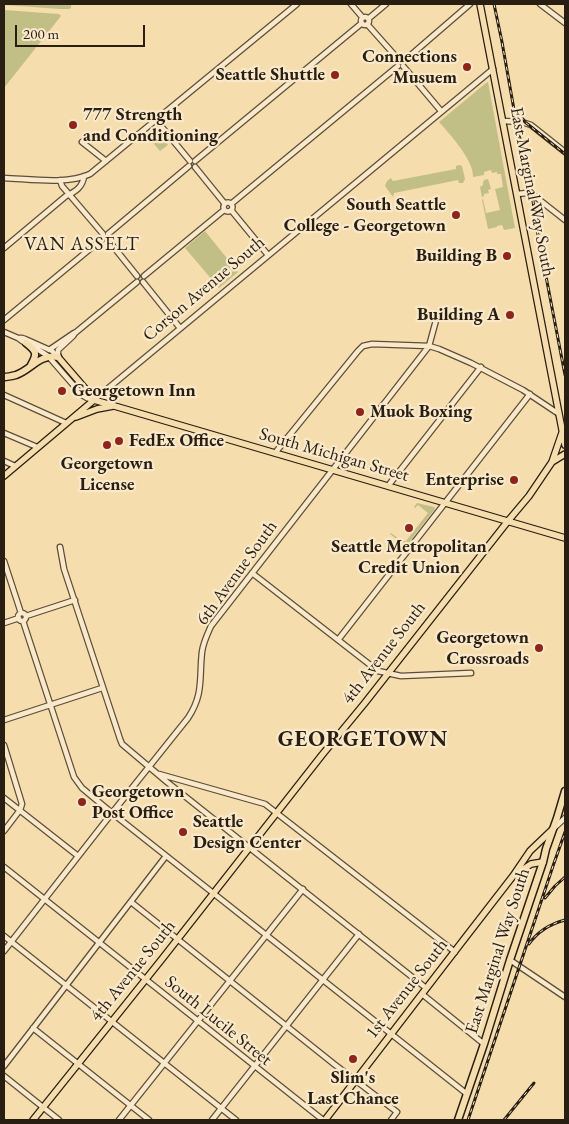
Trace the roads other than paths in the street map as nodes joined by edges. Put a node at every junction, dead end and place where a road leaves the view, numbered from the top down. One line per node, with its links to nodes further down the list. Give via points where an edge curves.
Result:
1 (297, 4): 12 (street)
2 (351, 4): 7 (street)
3 (386, 4): 7 (street)
4 (470, 4): 9 (street)
5 (480, 4): 10 (main road, East Marginal Way South)
6 (540, 4): 8 (street)
7 (365, 21): 9 (street); 17 (street, via 195,162 196,165)
8 (565, 24)
9 (401, 63): 11 (street); 24 (street)
10 (493, 69): 11 (street, Corson Avenue South); 13 (main road, East Marginal Way South)
11 (441, 111): 30 (street, Corson Avenue South)
12 (156, 120): 16 (street); 17 (street)
13 (503, 121): 15 (street, via 531,125); 21 (main road, East Marginal Way South)
14 (82, 142): 16 (street)
15 (565, 152)
16 (106, 162): 18 (street)
17 (191, 165): 23 (street); 28 (street)
18 (84, 176): 20 (street); 22 (street, via 81,186)
19 (4, 178): 20 (street)
20 (60, 180): 22 (street)
21 (517, 194): 27 (street, via 532,194); 52 (main road, East Marginal Way South)
22 (70, 195): 28 (street); 29 (street)
23 (225, 204): 24 (street); 25 (street)
24 (231, 204): 26 (street)
25 (224, 210): 26 (street); 32 (street)
26 (231, 210): 30 (street)
27 (565, 220)
28 (105, 237): 31 (street); 36 (street)
29 (4, 248)
30 (268, 255): 37 (street, Corson Avenue South)
31 (137, 276): 32 (street); 33 (street)
32 (144, 276): 34 (street)
33 (137, 282): 34 (street); 39 (street)
34 (143, 282): 37 (street)
35 (438, 313): 42 (street, 6th Avenue South)
36 (4, 320)
37 (180, 328): 50 (street, Corson Avenue South)
38 (4, 332): 40 (street)
39 (75, 333): 43 (street); 44 (street, via 58,350)
40 (18, 338): 41 (street); 43 (street)
41 (26, 343): 43 (street); 45 (highway, via 36,353)
42 (429, 346): 46 (street); 58 (street, via 363,346); 63 (street, 6th Avenue South)
43 (49, 353): 44 (highway); 45 (highway); 50 (street, via 82,395)
44 (58, 357): 50 (main road)
45 (31, 366): 47 (highway, via 16,375)
46 (481, 367): 48 (street); 65 (street)
47 (4, 377)
48 (530, 394): 52 (street); 66 (street)
49 (4, 396): 53 (street)
50 (94, 400): 51 (main road, South Michigan Street); 53 (main road, Corson Avenue South)
51 (115, 406): 53 (main road, via 97,409); 58 (main road, South Michigan Street)
52 (560, 415): 54 (main road, East Marginal Way South)
53 (68, 421): 57 (main road, Corson Avenue South)
54 (564, 430): 56 (main road, East Marginal Way South); 61 (main road, 4th Avenue South)
55 (4, 433): 57 (street)
56 (565, 445)
57 (37, 447): 62 (main road, Corson Avenue South)
58 (275, 453): 63 (main road, South Michigan Street)
59 (565, 454): 61 (main road, 4th Avenue South)
60 (4, 461): 62 (street)
61 (552, 462): 67 (main road, 4th Avenue South)
62 (15, 466): 64 (main road, Corson Avenue South)
63 (332, 470): 65 (main road, South Michigan Street); 71 (street, 6th Avenue South)
64 (4, 476)
65 (388, 486): 66 (main road, South Michigan Street)
66 (446, 503): 67 (main road, South Michigan Street); 75 (street)
67 (508, 521): 68 (main road, South Michigan Street); 77 (main road, 4th Avenue South)
68 (565, 538)
69 (60, 547): 72 (street)
70 (4, 561): 73 (street)
71 (252, 573): 75 (street); 82 (street, 6th Avenue South, via 206,635 196,706)
72 (74, 600): 73 (street); 78 (street)
73 (22, 617): 74 (street); 79 (street)
74 (4, 623)
75 (338, 640): 77 (street, via 378,671)
76 (471, 673): 77 (street)
77 (387, 674): 89 (main road, 4th Avenue South)
78 (102, 688): 79 (street); 82 (street, via 120,739)
79 (50, 704): 80 (street); 88 (street, via 74,777)
80 (4, 720)
81 (4, 745): 87 (street, via 21,801)
82 (149, 767): 83 (street); 88 (street, 6th Avenue South)
83 (157, 774): 89 (street, via 264,804); 94 (street)
84 (565, 791): 90 (highway, East Marginal Way South)
85 (4, 798): 87 (street)
86 (565, 808): 90 (highway)
87 (20, 810): 93 (street); 95 (street)
88 (112, 813): 95 (street, 6th Avenue South); 96 (street)
89 (277, 813): 94 (main road, 4th Avenue South); 111 (street)
90 (557, 818): 92 (highway, East Marginal Way South)
91 (565, 818): 92 (street, 1st Avenue South)
92 (553, 829): 97 (highway, East Marginal Way South); 99 (main road, 1st Avenue South, via 530,852)
93 (4, 831)
94 (249, 848): 100 (street); 101 (main road, 4th Avenue South)
95 (78, 856): 102 (street, 6th Avenue South)
96 (166, 856): 101 (street); 103 (street)
97 (543, 862): 99 (main road, 1st Avenue South, via 531,864); 112 (highway, East Marginal Way South)
98 (4, 867): 102 (street, South Lucile Street)
99 (513, 876): 111 (main road, 1st Avenue South)
100 (303, 890): 104 (street); 105 (street)
101 (214, 893): 105 (street); 107 (main road, 4th Avenue South)
102 (44, 899): 108 (street, 6th Avenue South); 109 (street, South Lucile Street)
103 (131, 902): 107 (street); 109 (street)
104 (359, 934): 114 (street); 117 (street)
105 (266, 935): 114 (street); 115 (street)
106 (4, 936): 108 (street)
107 (177, 940): 113 (main road, 4th Avenue South); 115 (street)
108 (11, 941): 110 (street, 6th Avenue South); 116 (street)
109 (99, 942): 113 (street, South Lucile Street); 116 (street)
110 (4, 951)
111 (455, 952): 117 (main road, 1st Avenue South)
112 (510, 960): 119 (street); 125 (highway, East Marginal Way South)
113 (145, 980): 120 (main road, 4th Avenue South); 121 (street, South Lucile Street)
114 (323, 980): 122 (street); 124 (street)
115 (230, 981): 121 (street); 122 (street)
116 (66, 985): 120 (street); 123 (street)
117 (426, 988): 118 (main road, 1st Avenue South)
118 (422, 994): 124 (main road, 1st Avenue South); 125 (street)
119 (565, 997)
120 (112, 1021): 126 (street); 127 (main road, 4th Avenue South)
121 (197, 1021): 126 (street); 129 (street, South Lucile Street)
122 (287, 1026): 129 (street); 131 (street)
123 (33, 1028): 127 (street); 128 (street)
124 (391, 1035): 131 (main road, 1st Avenue South); 132 (street)
125 (484, 1044): 132 (highway, East Marginal Way South)
126 (164, 1063): 133 (street); 135 (street)
127 (78, 1064): 133 (street); 134 (main road, 4th Avenue South)
128 (4, 1066)
129 (254, 1067): 135 (street); 142 (street, South Lucile Street)
130 (4, 1076): 134 (street)
131 (356, 1080): 142 (main road, 1st Avenue South); 143 (street, via 397,1112)
132 (467, 1094): 144 (highway, East Marginal Way South)
133 (131, 1105): 138 (street); 139 (street)
134 (43, 1108): 136 (main road, 4th Avenue South); 137 (street)
135 (222, 1108): 140 (street); 141 (street)
136 (33, 1120)
137 (59, 1120)
138 (119, 1120)
139 (149, 1120)
140 (212, 1120)
141 (236, 1120)
142 (324, 1120)
143 (391, 1120)
144 (458, 1120)

